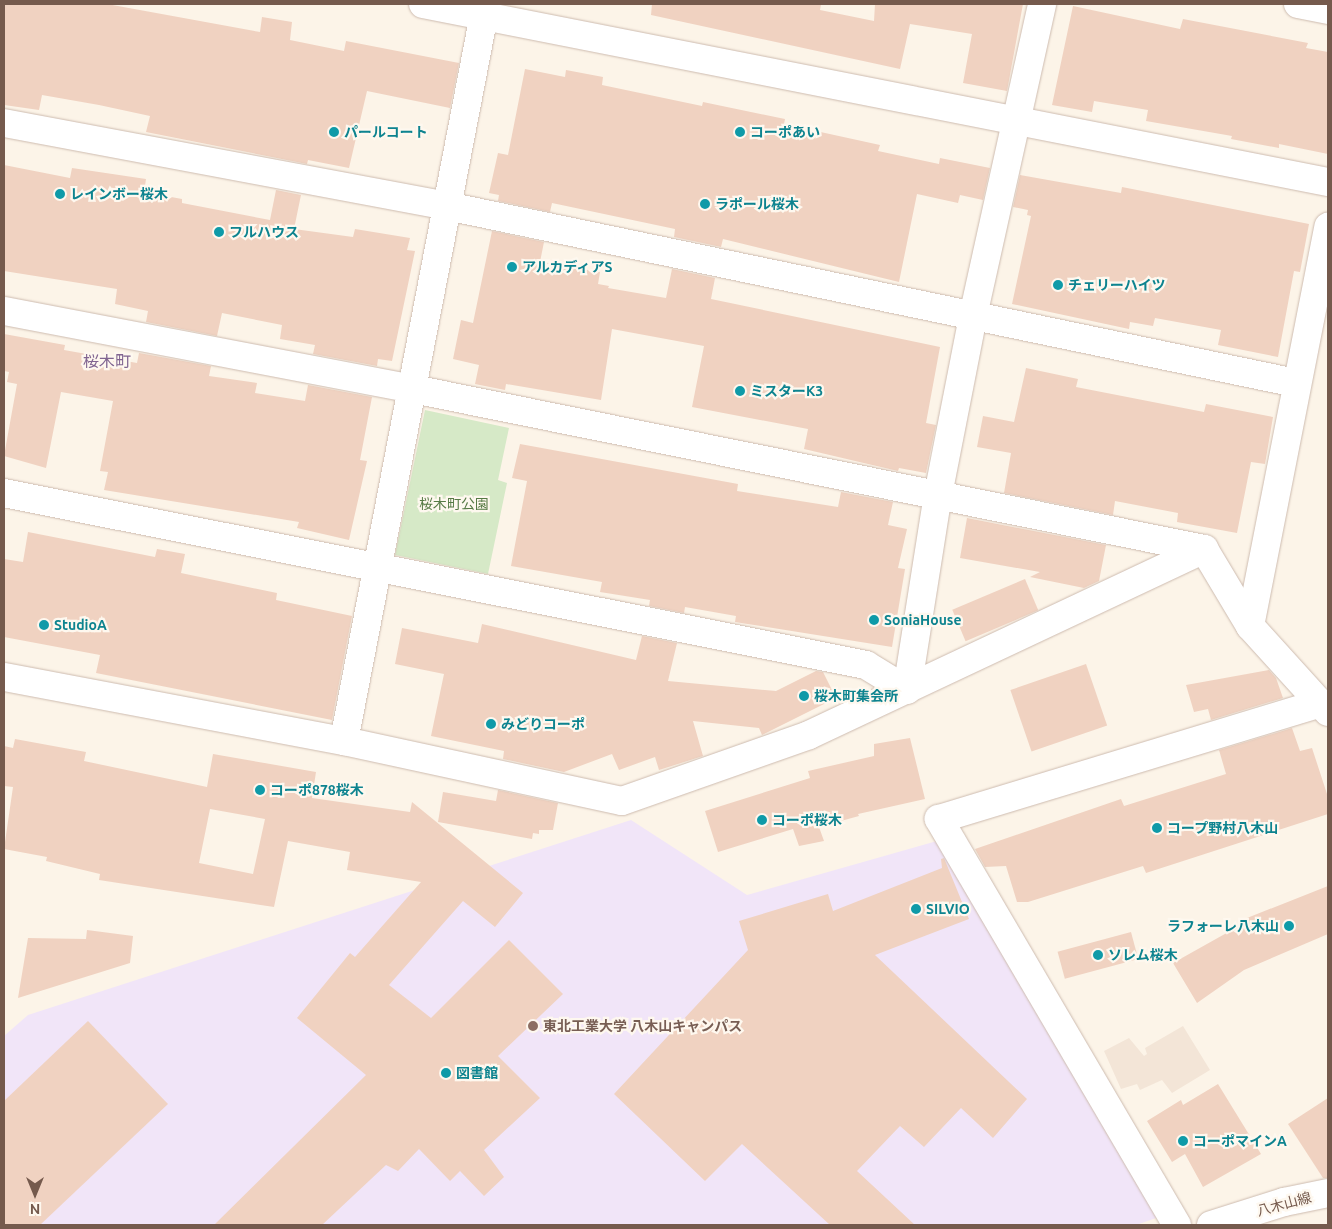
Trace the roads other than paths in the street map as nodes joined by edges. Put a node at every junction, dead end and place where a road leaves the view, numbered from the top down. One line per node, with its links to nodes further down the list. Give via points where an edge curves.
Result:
1 (423, 4): 4 (street)
2 (1042, 4): 7 (street)
3 (1298, 4): 5 (street)
4 (485, 9): 7 (street); 9 (street)
5 (1328, 10)
6 (4, 123): 9 (street)
7 (1016, 123): 8 (street); 12 (street)
8 (1328, 182)
9 (447, 206): 12 (street); 14 (street)
10 (1328, 228): 13 (street)
11 (4, 311): 14 (street)
12 (973, 316): 13 (street); 16 (street)
13 (1296, 383): 19 (street)
14 (413, 389): 16 (street); 18 (street)
15 (4, 493): 18 (street)
16 (938, 494): 17 (street); 21 (street)
17 (1204, 549): 19 (street); 21 (street)
18 (376, 567): 21 (street, via 866,665); 23 (street)
19 (1250, 626): 22 (street)
20 (4, 678): 23 (street)
21 (907, 690): 23 (street, via 809,735 622,801)
22 (1324, 708): 25 (street, via 939,819)
23 (344, 742)
24 (1328, 1193): 26 (street, 八木山線, via 1284,1202)
25 (1177, 1225)
26 (1211, 1225)

